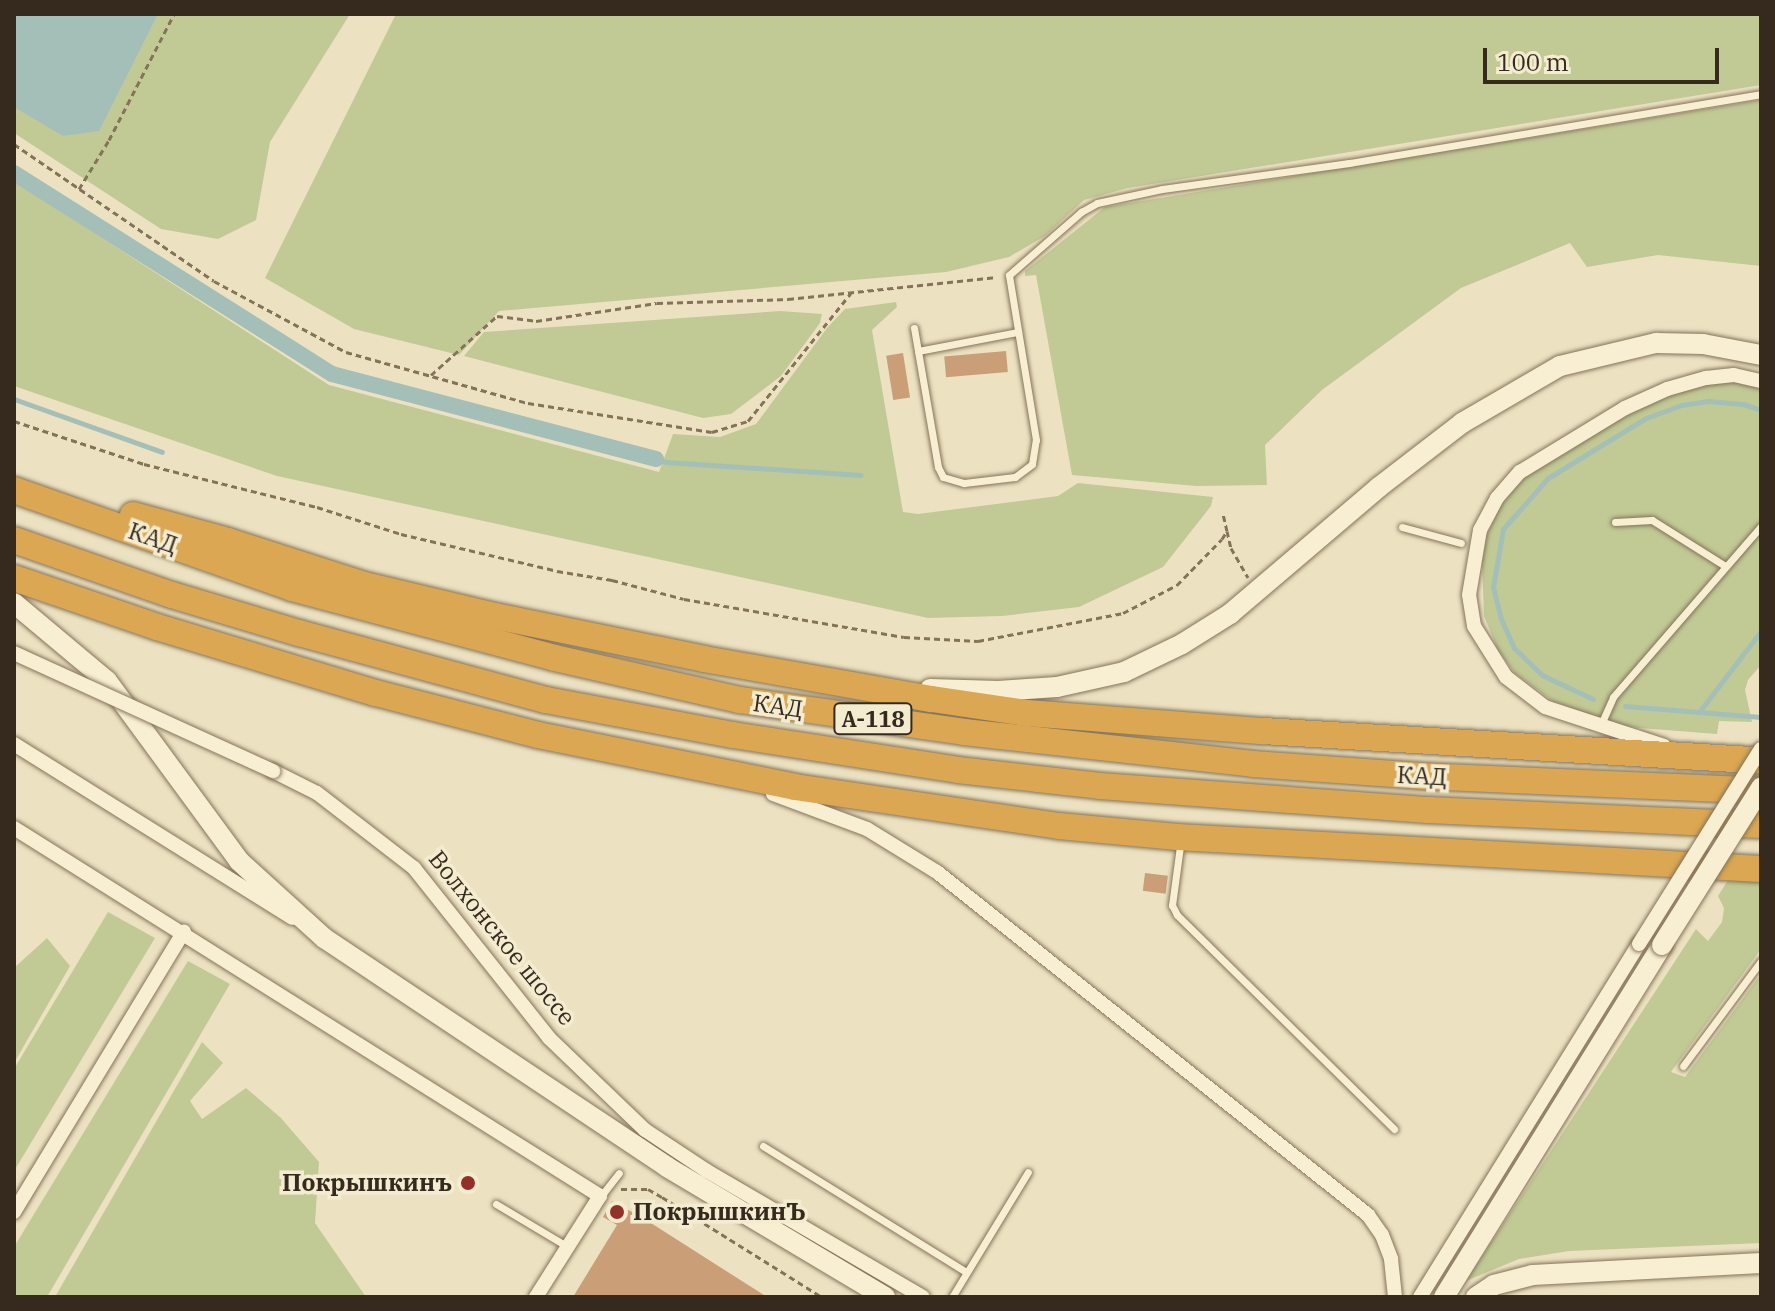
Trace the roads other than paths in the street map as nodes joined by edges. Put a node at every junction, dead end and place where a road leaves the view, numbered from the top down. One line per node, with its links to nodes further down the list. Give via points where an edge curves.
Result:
1 (1761, 94): 3 (lane, via 1116,197 1081,212 1009,275)
2 (914, 328): 4 (lane)
3 (1018, 332): 4 (lane); 4 (lane, via 1036,453 1025,472 1002,480 964,483 943,477)
4 (918, 351)
5 (1761, 355): 18 (main road, via 1703,344 1656,343 1560,366 1462,423 1230,614 1124,672 1057,687 998,691)
6 (1761, 381): 22 (street, via 1734,375 1667,389 1556,448 1520,472 1497,498 1472,561 1469,595 1474,626 1488,653 1522,691 1581,722)
7 (14, 483): 18 (highway, via 228,541 378,589 609,641)
8 (14, 490): 25 (highway, КАД / А-118, via 292,588 555,658 740,700 964,732 1253,764)
9 (1615, 522): 14 (lane, via 1652,520)
10 (1761, 526): 14 (lane)
11 (1402, 527): 13 (lane)
12 (14, 540): 26 (highway, КАД / А-118, via 312,637 546,700 733,735 1100,786 1428,810)
13 (1461, 543)
14 (1725, 566): 19 (lane, via 1613,697)
15 (14, 578): 24 (highway, via 376,693)
16 (14, 603): 31 (main road, via 107,681 239,861)
17 (14, 653): 46 (street, Волхонское шоссе, bridge, via 317,793 414,868 549,1038 645,1130)
18 (841, 684): 22 (highway, via 1027,713)
19 (1602, 722)
20 (14, 744): 31 (street)
21 (1761, 749): 49 (street, bridge)
22 (1707, 759): 23 (highway)
23 (1761, 761)
24 (713, 773): 29 (highway, via 924,807 1177,837); 48 (street, via 867,829 985,907 1368,1215 1391,1259)
25 (1761, 790): 50 (main road, bridge)
26 (1761, 825)
27 (14, 828): 30 (street)
28 (1180, 846): 34 (lane, via 1172,905 1177,915)
29 (1761, 869)
30 (184, 931): 38 (street); 40 (street)
31 (324, 938): 45 (main road, via 667,1167)
32 (1761, 961): 33 (lane)
33 (1683, 1066)
34 (1394, 1129)
35 (763, 1146): 43 (lane)
36 (1028, 1172): 43 (lane)
37 (619, 1173): 38 (lane)
38 (600, 1196): 41 (street)
39 (496, 1204): 41 (lane)
40 (14, 1212)
41 (568, 1247): 44 (street)
42 (1761, 1263): 51 (main road, via 1533,1275 1494,1285)
43 (966, 1272): 47 (lane)
44 (536, 1297)
45 (885, 1297)
46 (923, 1297)
47 (952, 1297)
48 (1395, 1297)
49 (1420, 1297)
50 (1444, 1297)
51 (1476, 1297)

